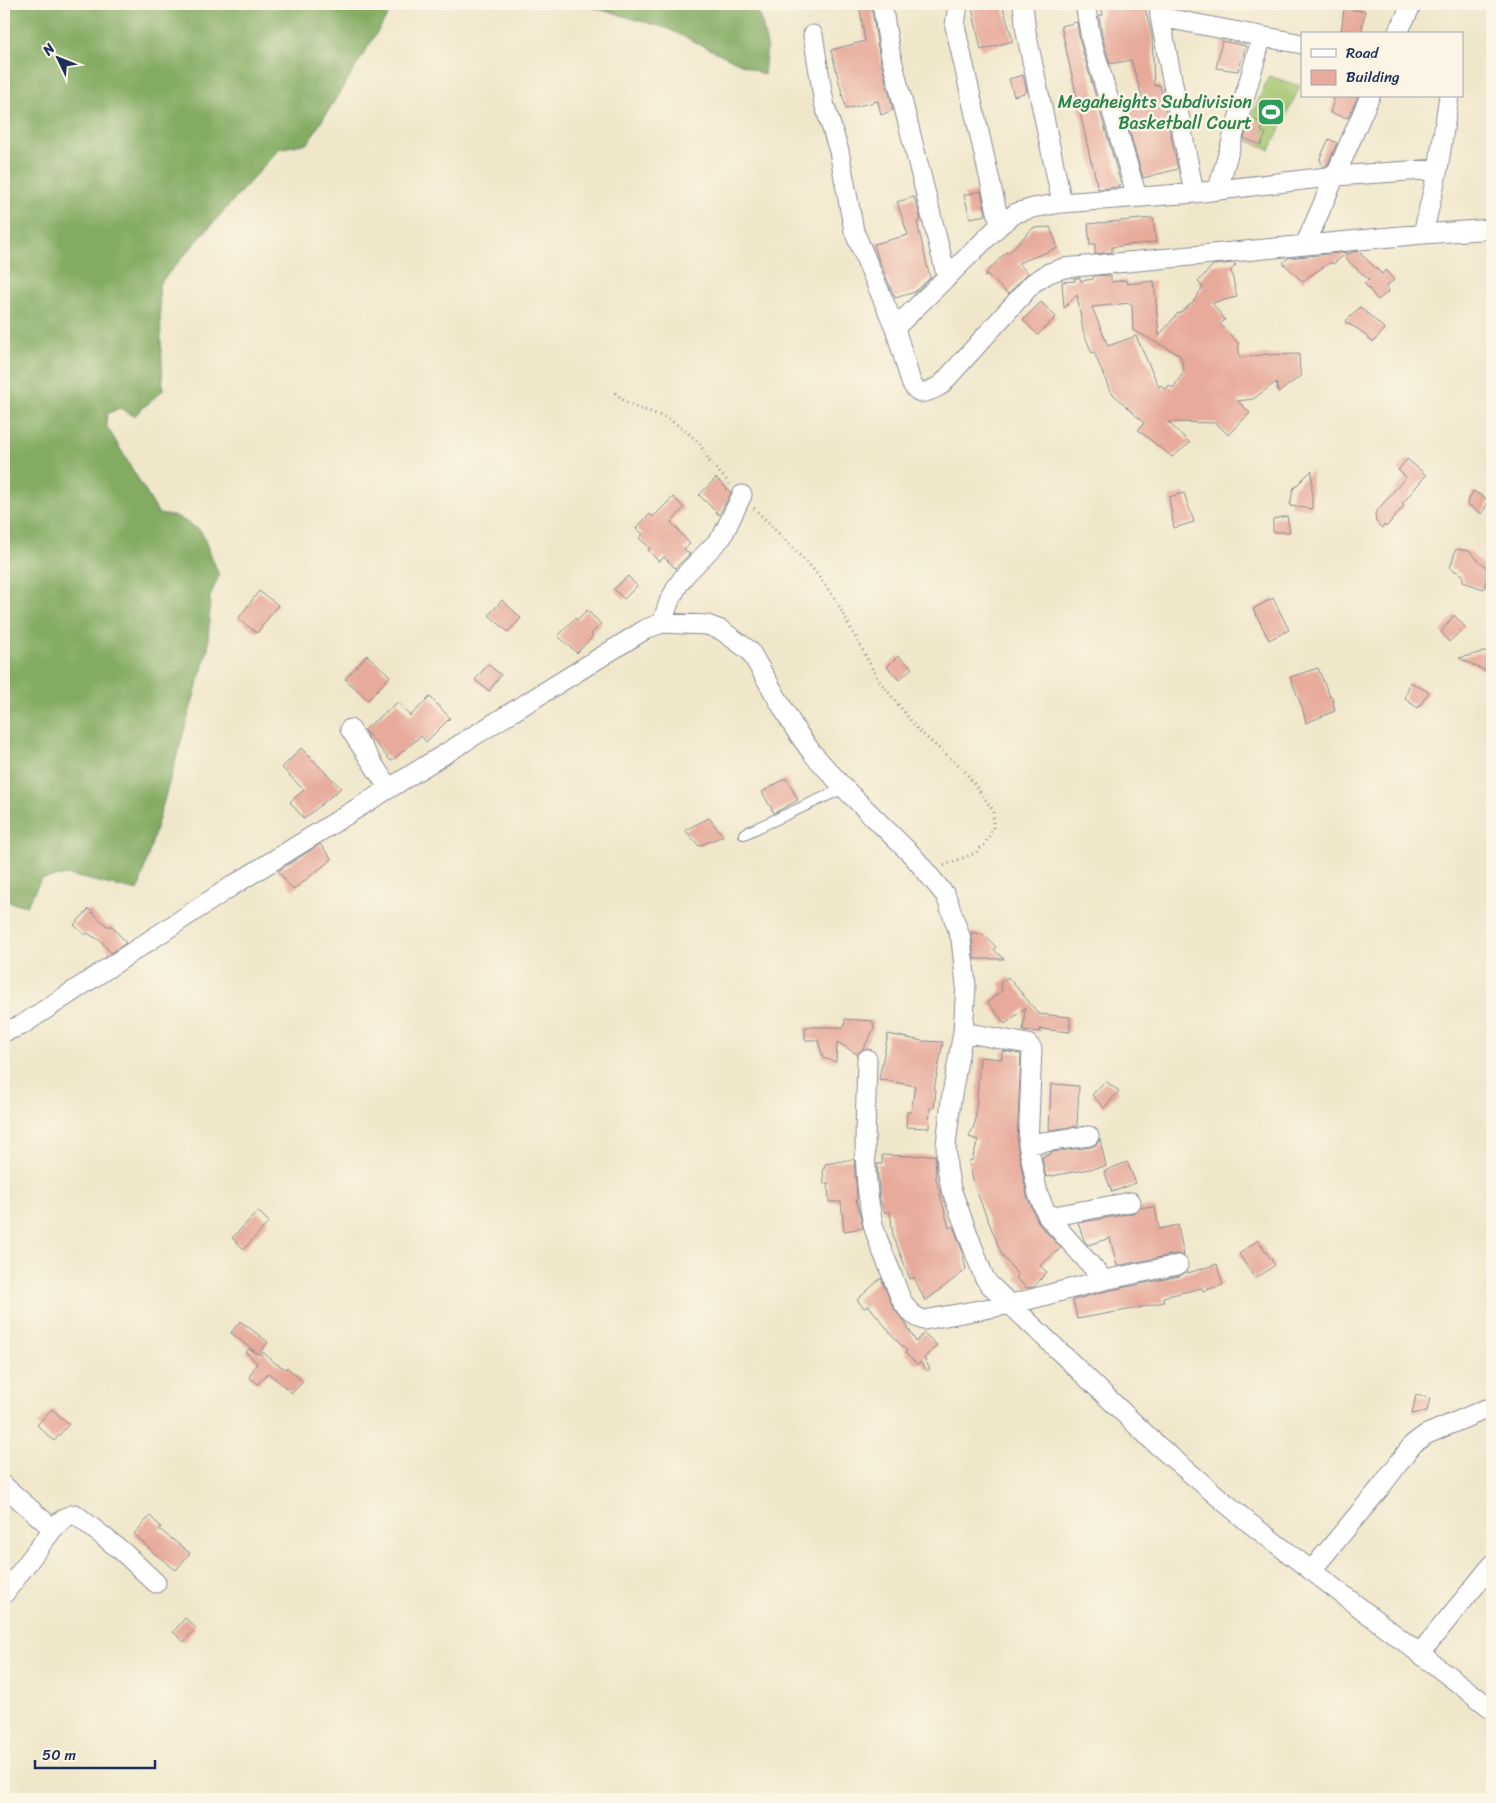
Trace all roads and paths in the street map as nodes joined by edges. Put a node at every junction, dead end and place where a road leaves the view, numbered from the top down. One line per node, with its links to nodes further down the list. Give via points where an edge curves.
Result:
1 (882, 4): 23 (street, via 890,52)
2 (958, 4): 19 (street, via 955,26)
3 (1023, 4): 18 (street)
4 (1085, 4): 17 (street, via 1091,39)
5 (1412, 4): 7 (street)
6 (1160, 10): 9 (street); 16 (street)
7 (1399, 32)
8 (813, 35): 24 (street, via 824,102 839,150 854,230)
9 (1262, 36): 10 (street); 15 (street)
10 (1301, 44)
11 (1369, 98): 14 (street)
12 (1449, 98): 13 (street)
13 (1438, 169): 14 (street); 21 (street)
14 (1336, 176): 15 (street); 22 (street)
15 (1218, 189): 16 (street)
16 (1194, 193): 17 (street)
17 (1137, 197): 18 (street)
18 (1062, 203): 19 (street, via 1016,214)
19 (1000, 225): 23 (street)
20 (1492, 229): 21 (street)
21 (1423, 234): 22 (street)
22 (1306, 245): 24 (street, via 1064,268 1048,273 1033,284 940,385 929,392 914,389)
23 (947, 278): 24 (street)
24 (895, 328)
25 (615, 393): 26 (path, via 628,404 669,419 686,432)
26 (742, 495): 27 (street, via 722,537 678,585); 32 (path, via 834,597 878,679 919,731 964,770 993,810 993,830 984,845 975,853)
27 (662, 623): 29 (street); 30 (street, via 708,625 721,630 750,651 812,754)
28 (350, 728): 29 (street)
29 (388, 787): 33 (street, via 22,1025)
30 (844, 788): 31 (lane); 32 (street)
31 (744, 834)
32 (928, 872): 34 (street, via 946,896 960,939 966,985)
33 (4, 1032)
34 (963, 1032): 37 (street, via 1031,1046); 42 (street, via 946,1145 948,1179 984,1277)
35 (867, 1059): 42 (street, via 865,1162 868,1195 874,1226 906,1307 924,1320)
36 (1089, 1136): 37 (street)
37 (1028, 1144): 39 (street, via 1038,1194)
38 (1131, 1202): 39 (street)
39 (1048, 1217): 41 (street)
40 (1178, 1265): 41 (street)
41 (1104, 1280): 42 (street)
42 (1012, 1304): 47 (street, via 1157,1445)
43 (1492, 1410): 47 (street, via 1486,1409 1444,1426 1413,1444)
44 (4, 1486): 45 (street)
45 (53, 1529): 48 (street, via 61,1520 75,1514); 49 (street)
46 (1492, 1565): 50 (street)
47 (1311, 1571): 50 (street)
48 (156, 1583)
49 (4, 1594)
50 (1420, 1653): 51 (street)
51 (1492, 1709)

